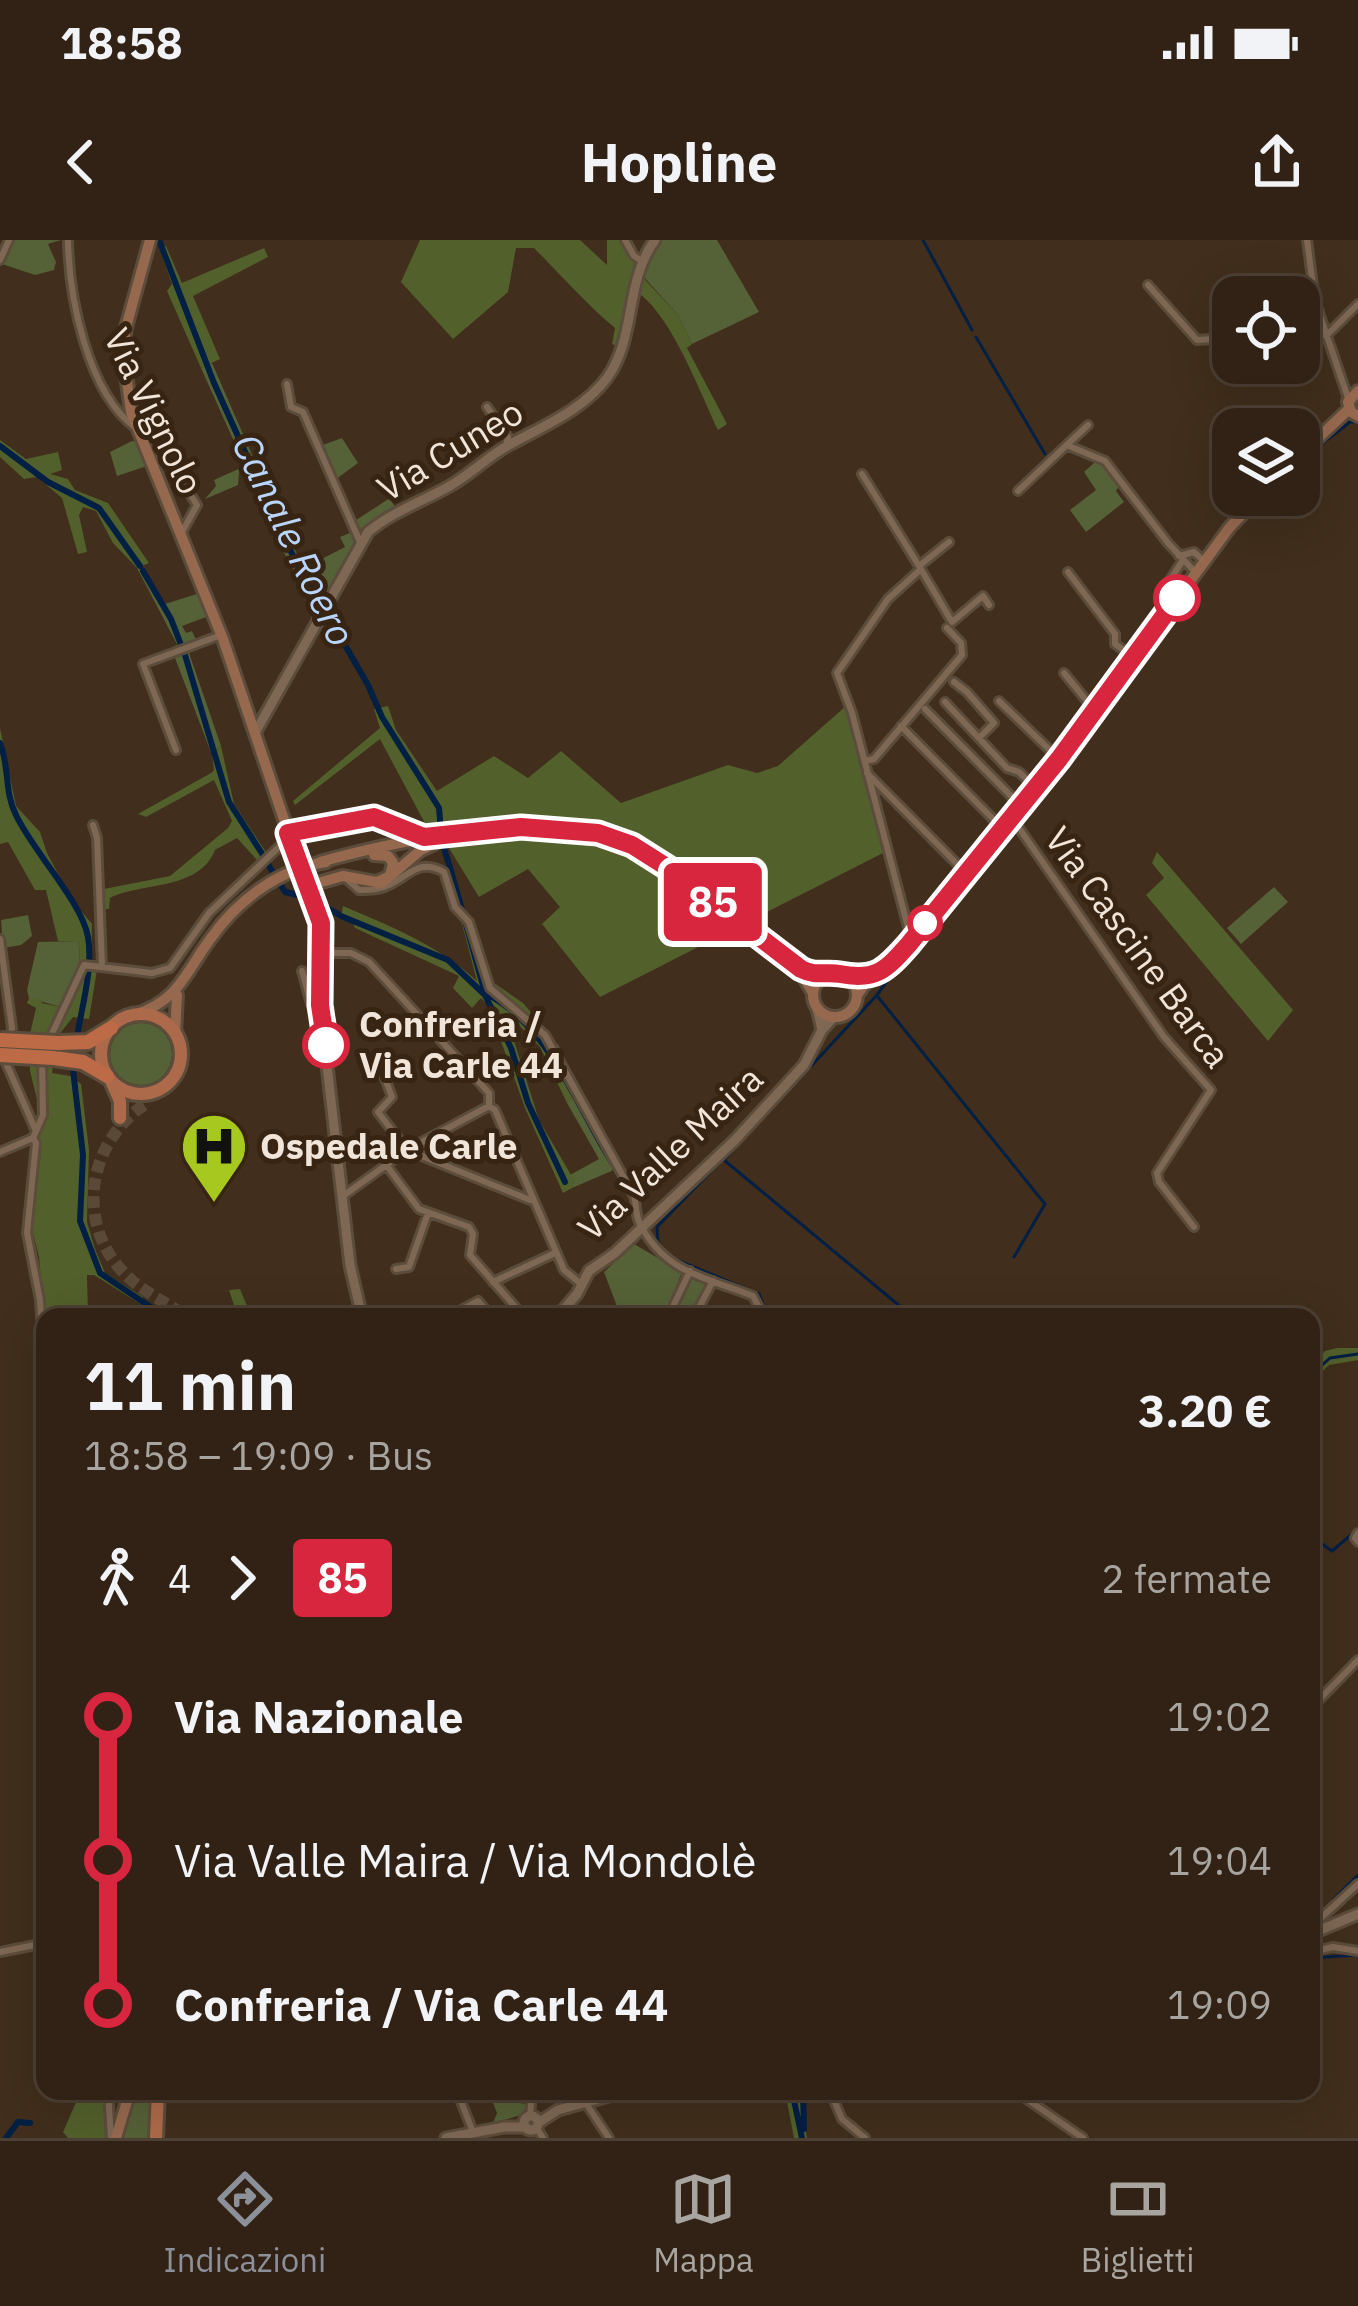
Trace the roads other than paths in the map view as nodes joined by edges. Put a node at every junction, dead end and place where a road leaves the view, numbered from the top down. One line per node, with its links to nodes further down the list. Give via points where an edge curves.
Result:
1 (9, 240): 7 (street)
2 (68, 240): 19 (street, Via Vignolo, via 80,327 112,401)
3 (150, 240): 19 (main road, via 125,331)
4 (625, 240): 8 (street)
5 (655, 240): 8 (street, Via Cuneo)
6 (1306, 240): 9 (street)
7 (0, 260)
8 (642, 261): 21 (street, Via Cuneo, via 624,344 606,379 570,411)
9 (1311, 276)
10 (1148, 285): 14 (street, via 1197,340)
11 (1358, 304): 13 (street)
12 (1320, 317): 13 (street)
13 (1326, 336): 16 (street)
14 (1212, 339)
15 (287, 384): 28 (street)
16 (1354, 403): 20 (main road)
17 (487, 407): 21 (street)
18 (1088, 425): 22 (street)
19 (136, 428): 27 (main road, Via Vignolo)
20 (1320, 435)
21 (510, 441): 28 (street, Via Cuneo)
22 (1069, 446): 25 (street); 31 (street, via 1105,460)
23 (862, 474): 32 (street)
24 (178, 475): 27 (street, Via Vignolo, via 197,505)
25 (1018, 491)
26 (1243, 516): 30 (main road)
27 (180, 536): 38 (main road, Via Vignolo)
28 (360, 542): 46 (street, Via Cuneo)
29 (949, 542): 32 (street)
30 (1201, 557): 31 (street); 34 (main road)
31 (1181, 558): 34 (street); 35 (street, via 1162,590)
32 (920, 567): 36 (street, via 952,622 980,592); 51 (street, via 837,673)
33 (1068, 572): 39 (street, via 1115,644)
34 (1196, 572): 35 (main road)
35 (1174, 601): 39 (main road)
36 (989, 604)
37 (947, 628): 47 (street, via 962,655)
38 (221, 634): 46 (main road, Via Vignolo); 49 (street, via 143,664)
39 (1133, 657): 45 (main road)
40 (1064, 673): 45 (street)
41 (954, 682): 48 (street, via 994,723)
42 (999, 701): 50 (street)
43 (945, 703): 48 (street)
44 (925, 709): 54 (street)
45 (1094, 711): 50 (main road)
46 (261, 723): 60 (main road, Via Vignolo)
47 (901, 727): 51 (street); 59 (street)
48 (979, 738): 53 (street)
49 (176, 750)
50 (1059, 759): 53 (main road)
51 (865, 761): 52 (street)
52 (867, 772): 62 (street); 67 (street)
53 (1036, 788): 54 (main road)
54 (1022, 806): 56 (main road)
55 (368, 818): 58 (main road, via 424,837); 60 (main road); 61 (main road, via 386,828 384,841)
56 (1012, 818): 59 (main road); 101 (street, Via Cascine Barca, via 1164,1037 1211,1090 1157,1173)
57 (93, 825): 71 (street)
58 (495, 829): 61 (main road); 65 (main road, via 429,845 390,880); 69 (main road, via 580,829 632,845)
59 (1003, 829): 62 (main road)
60 (289, 837): 64 (main road, Via Vignolo, bridge); 71 (street, via 221,901 170,968)
61 (323, 861): 65 (main road, via 388,856 390,876); 75 (main road, via 246,899)
62 (967, 873): 67 (main road)
63 (348, 876): 64 (main road); 65 (main road); 102 (street, via 352,887 373,890 415,868 444,872 490,988 553,1048 634,1196)
64 (305, 881): 80 (street, via 321,923)
65 (376, 882)
66 (0, 939): 94 (street, via 12,1028 6,1063)
67 (910, 942): 70 (main road)
68 (331, 952): 92 (street, via 368,962 488,1094)
69 (783, 958): 74 (main road); 76 (main road)
70 (892, 963): 73 (main road, via 861,979); 77 (main road)
71 (98, 966): 94 (street, via 84,965 44,1051 43,1115)
72 (302, 971): 80 (street, via 313,1011)
73 (841, 974): 74 (main road); 77 (main road)
74 (824, 976): 76 (main road)
75 (185, 977): 79 (main road, via 163,1005); 84 (main road, via 174,1003)
76 (813, 993): 78 (main road)
77 (857, 994): 81 (main road, via 848,1013)
78 (817, 1008): 81 (main road); 83 (street)
79 (134, 1015): 82 (main road); 84 (main road, via 158,1018)
80 (322, 1016): 98 (street)
81 (834, 1017): 83 (street, Via Valle Maira)
82 (111, 1028): 86 (highway); 89 (main road, via 101,1052)
83 (822, 1030): 102 (street, Via Valle Maira, via 804,1065 735,1141)
84 (175, 1034): 90 (main road, via 180,1060)
85 (0, 1040): 86 (highway, bridge)
86 (56, 1050): 87 (highway, bridge); 89 (highway)
87 (0, 1055)
88 (380, 1065): 95 (street, via 392,1097 378,1112)
89 (109, 1079): 90 (main road, via 141,1095); 93 (main road)
90 (162, 1088): 91 (main road)
91 (144, 1105)
92 (492, 1108): 95 (street); 99 (street)
93 (120, 1118)
94 (34, 1134): 96 (street); 109 (street, via 27,1233)
95 (407, 1150): 97 (street); 99 (street)
96 (0, 1152)
97 (386, 1165): 98 (street); 100 (street)
98 (343, 1196): 110 (street)
99 (533, 1201): 103 (street)
100 (428, 1213): 104 (street, via 415,1257); 107 (street, via 469,1228 470,1255)
101 (1194, 1227)
102 (640, 1230): 105 (street, via 663,1258); 108 (street, Via Valle Maira)
103 (556, 1253): 107 (street); 108 (street)
104 (396, 1270)
105 (690, 1271): 106 (street); 113 (street)
106 (713, 1281): 114 (street); 115 (street, via 753,1296)
107 (493, 1282): 111 (street)
108 (581, 1284): 112 (street, Via Valle Maira)
109 (41, 1308)
110 (360, 1308)
111 (516, 1308)
112 (564, 1308)
113 (672, 1308)
114 (699, 1308)
115 (758, 1308)
116 (1358, 1533): 117 (street)
117 (1358, 1542)
118 (1358, 1660): 119 (street)
119 (1320, 1699)
120 (1358, 1884): 122 (street)
121 (1358, 1914): 123 (street)
122 (1320, 1921)
123 (1320, 1927)
124 (36, 1945): 127 (street)
125 (1320, 1950): 126 (street)
126 (1358, 1951)
127 (0, 1952)
128 (109, 2100): 139 (street)
129 (127, 2100): 139 (main road)
130 (158, 2100): 140 (main road)
131 (462, 2100): 138 (street)
132 (532, 2100): 137 (street)
133 (593, 2100): 136 (street)
134 (834, 2100): 144 (street, via 842,2120)
135 (1028, 2100): 145 (street)
136 (585, 2102): 137 (street); 143 (street)
137 (531, 2122): 138 (street); 142 (street)
138 (480, 2134): 141 (street)
139 (114, 2138)
140 (158, 2138)
141 (446, 2138)
142 (543, 2138)
143 (609, 2138)
144 (865, 2138)
145 (1083, 2138)

